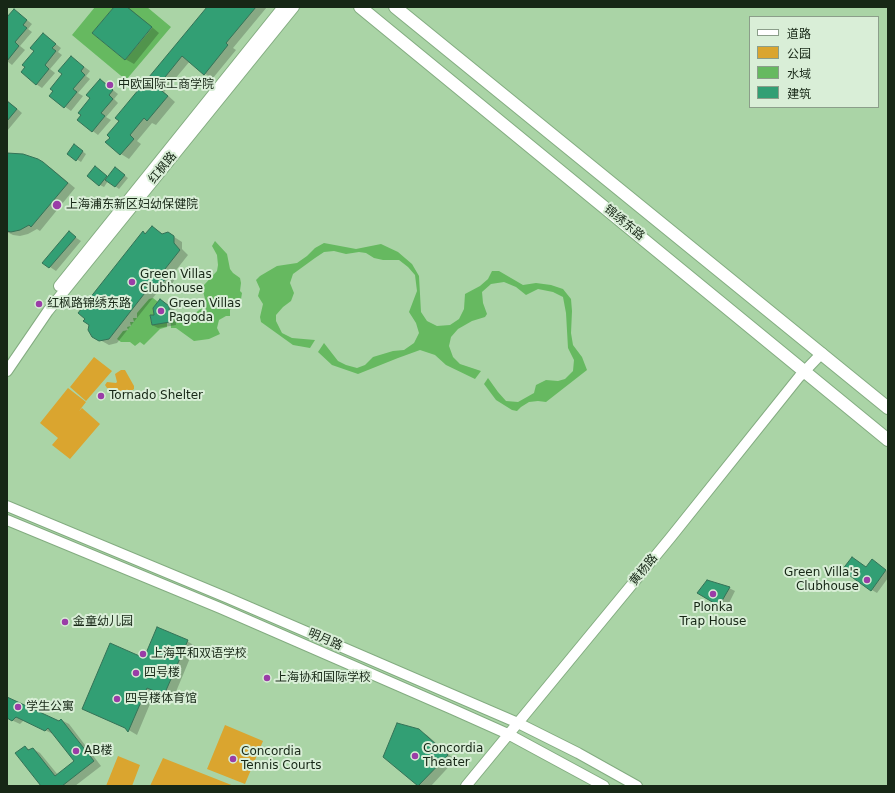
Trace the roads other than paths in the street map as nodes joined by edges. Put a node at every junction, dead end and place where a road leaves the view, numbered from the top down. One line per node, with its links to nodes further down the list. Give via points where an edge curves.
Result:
1 (283, 7): 6 (street, 红枫路, via 52,296)
2 (294, 7): 8 (street, 红枫路, via 48,311)
3 (360, 7): 7 (main road, 锦绣东路)
4 (394, 7): 5 (main road, 锦绣东路)
5 (822, 353): 7 (street, 黄杨路); 9 (main road, 锦绣东路)
6 (7, 359)
7 (804, 370): 10 (main road, 锦绣东路); 13 (street, 黄杨路)
8 (7, 371)
9 (888, 408)
10 (888, 440)
11 (7, 506): 13 (street, 明月路)
12 (7, 520): 14 (street, 明月路, via 327,654)
13 (518, 723): 14 (street, 黄杨路); 17 (street, 明月路)
14 (508, 734): 15 (street, 黄杨路); 16 (street, 明月路)
15 (466, 786)
16 (604, 786)
17 (637, 786)

